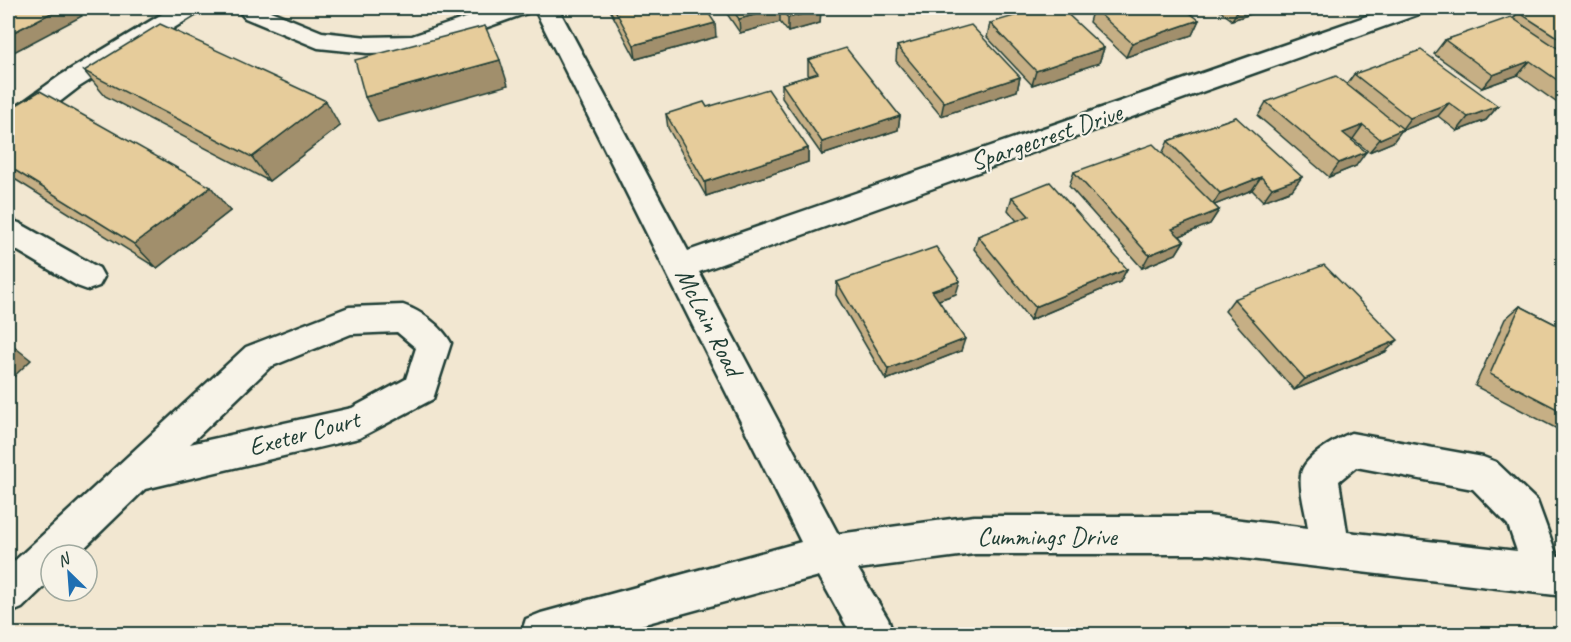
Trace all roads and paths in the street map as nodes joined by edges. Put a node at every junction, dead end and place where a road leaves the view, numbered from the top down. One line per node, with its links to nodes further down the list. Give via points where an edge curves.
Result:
1 (189, 8): 6 (street, via 70,81)
2 (248, 8): 3 (street, via 318,40 366,45 414,44)
3 (518, 8)
4 (546, 8): 8 (street, McLain Road)
5 (1413, 8): 8 (street, Spargecrest Drive)
6 (8, 127)
7 (8, 231): 9 (street)
8 (680, 266): 12 (street, McLain Road)
9 (88, 277)
10 (134, 474): 10 (street, Exeter Court, via 359,422 421,388 434,343 403,318 349,321 258,357); 14 (street, Exeter Court)
11 (1331, 550): 12 (street, Cummings Drive, via 1208,536 974,535); 13 (street, Cummings Drive); 13 (street, via 1319,474 1351,450 1483,474 1523,514)
12 (828, 554): 15 (street, Cummings Drive); 16 (street, McLain Road)
13 (1554, 575)
14 (8, 594)
15 (541, 634)
16 (873, 634)

